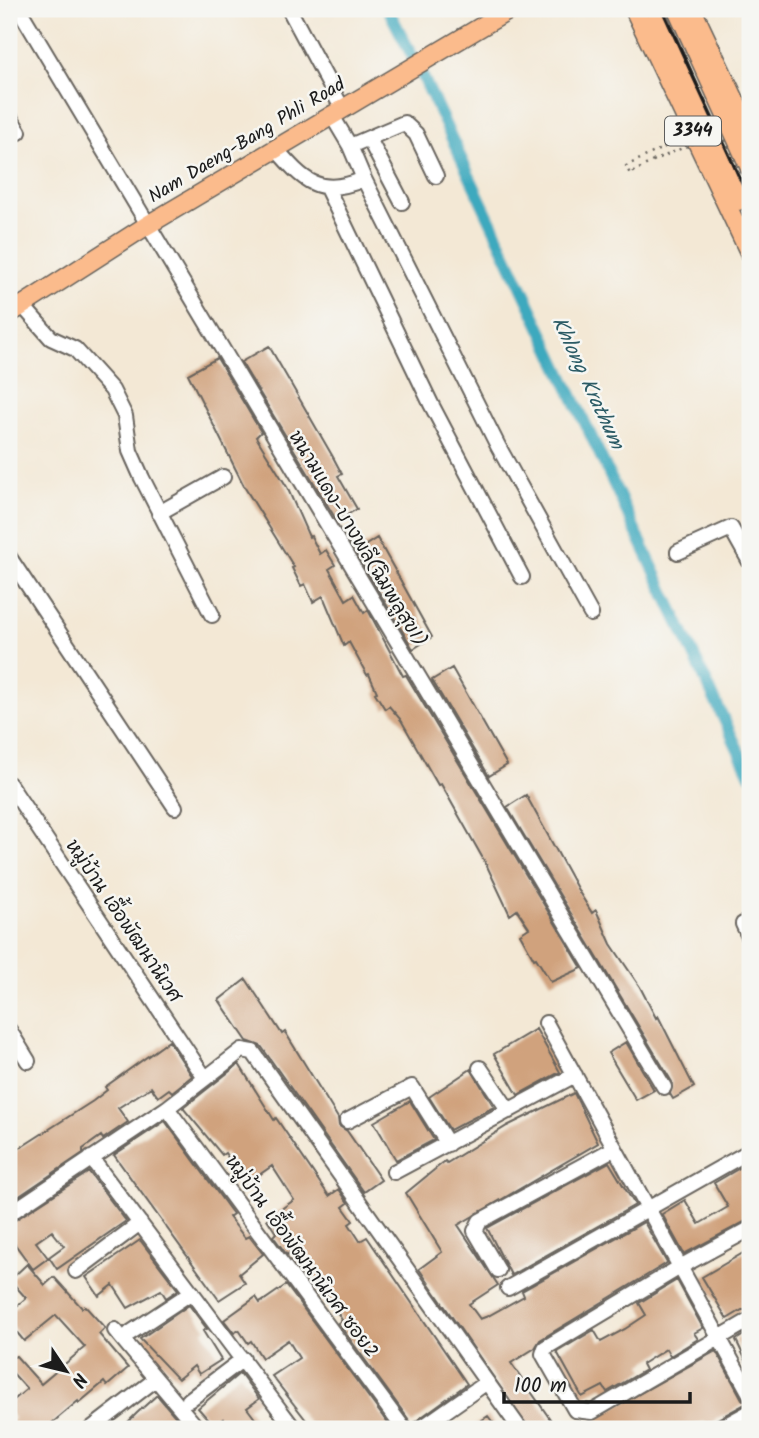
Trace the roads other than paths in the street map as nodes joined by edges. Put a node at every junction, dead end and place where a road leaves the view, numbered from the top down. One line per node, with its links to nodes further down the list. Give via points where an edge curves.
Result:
1 (19, 9): 19 (street, หนามแดง-บางพลี(ฉิมพลูสุข1))
2 (289, 9): 7 (street)
3 (511, 9): 7 (main road, Nam Daeng-Bang Phli Road)
4 (677, 9): 10 (main road, 3344)
5 (692, 9): 10 (main road, 3344)
6 (638, 10): 20 (main road, 3344, via 717,153); 21 (main road, 3344)
7 (337, 111): 12 (street); 13 (main road, Nam Daeng-Bang Phli Road)
8 (9, 116): 9 (street)
9 (19, 132)
10 (744, 137): 14 (main road, 3344)
11 (369, 139): 12 (street); 15 (street, via 404,123 416,134); 18 (street)
12 (350, 146): 16 (street)
13 (275, 148): 17 (street, via 297,174); 19 (main road, Nam Daeng-Bang Phli Road)
14 (750, 167)
15 (436, 176)
16 (364, 179): 17 (street); 29 (street, via 498,446)
17 (327, 188): 28 (street, via 431,404)
18 (402, 202)
19 (146, 226): 22 (main road, Nam Daeng-Bang Phli Road); 41 (street, หนามแดง-บางพลี(ฉิมพลูสุข1))
20 (750, 228)
21 (750, 254)
22 (14, 307): 24 (street, via 51,338 75,349 112,390 125,416 130,451)
23 (223, 477): 24 (street)
24 (159, 513): 30 (street)
25 (678, 552): 27 (street, via 731,528)
26 (9, 557): 32 (street)
27 (750, 562)
28 (522, 577)
29 (591, 614)
30 (212, 615)
31 (9, 784): 40 (street, หมู่บ้าน เอื้อพัฒนานิเวศ)
32 (175, 807)
33 (743, 924): 34 (street)
34 (750, 939)
35 (546, 1023): 39 (street)
36 (9, 1030): 37 (street)
37 (28, 1061)
38 (480, 1068): 43 (street)
39 (575, 1075): 43 (street); 46 (street)
40 (205, 1078): 42 (street); 65 (street, via 242,1050 253,1052)
41 (664, 1087)
42 (167, 1108): 48 (street); 72 (street, หมู่บ้าน เอื้อพัฒนานิเวศ ซอย2)
43 (509, 1111): 45 (street)
44 (347, 1121): 45 (street, via 412,1087)
45 (448, 1144): 49 (street)
46 (615, 1148): 50 (street); 55 (street, via 480,1221 475,1231)
47 (750, 1152): 50 (street)
48 (90, 1158): 51 (street); 52 (street)
49 (394, 1172)
50 (649, 1210): 54 (street); 57 (street)
51 (9, 1214)
52 (140, 1223): 56 (street); 58 (street)
53 (750, 1229): 54 (street)
54 (680, 1267): 62 (street); 62 (street, via 545,1348 542,1354 575,1410 592,1412)
55 (498, 1270)
56 (76, 1271)
57 (508, 1288)
58 (192, 1292): 61 (street); 63 (street)
59 (750, 1320): 62 (street)
60 (115, 1330): 64 (street)
61 (130, 1333)
62 (721, 1336): 66 (street)
63 (243, 1359): 67 (street); 71 (street)
64 (156, 1380): 69 (street); 70 (street)
65 (487, 1382): 73 (street); 74 (street)
66 (750, 1394)
67 (189, 1399)
68 (750, 1412): 75 (street)
69 (91, 1429)
70 (198, 1429)
71 (294, 1429)
72 (404, 1429)
73 (420, 1429)
74 (520, 1429)
75 (719, 1429)

